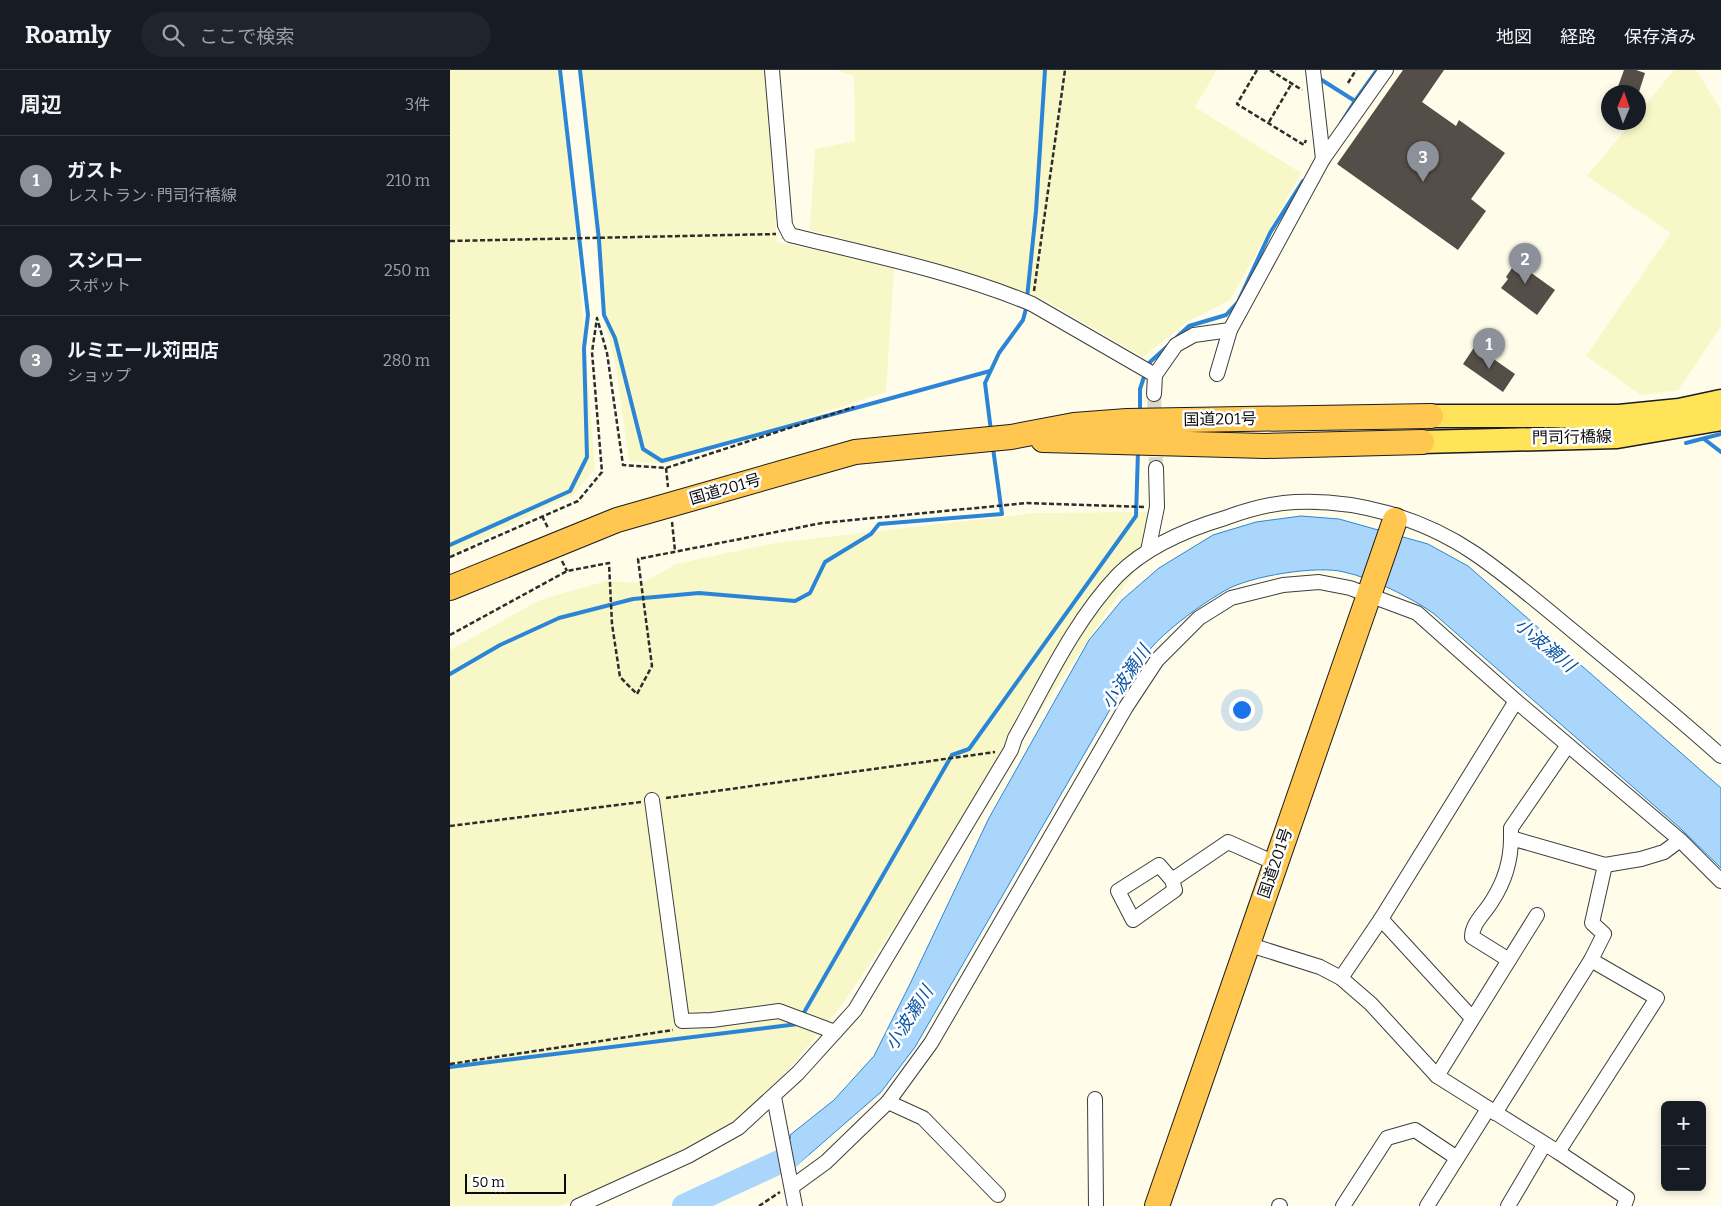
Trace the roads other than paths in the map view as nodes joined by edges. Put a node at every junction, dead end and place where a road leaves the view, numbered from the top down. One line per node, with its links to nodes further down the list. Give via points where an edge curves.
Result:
1 (772, 70): 7 (street, via 785,225 790,235 918,267 1011,295)
2 (1313, 70): 4 (street)
3 (1386, 70): 4 (street)
4 (1324, 159): 5 (street)
5 (1230, 330): 6 (street); 7 (street, via 1194,335 1176,345)
6 (1217, 374)
7 (1155, 375): 8 (street)
8 (1154, 394)
9 (1721, 400): 10 (main road, 門司行橋線, via 1679,410 1619,416)
10 (1431, 416): 12 (highway, 国道201号, via 1127,421 1074,425)
11 (1721, 419): 13 (main road, 門司行橋線, via 1617,437)
12 (1011, 438): 13 (highway, 国道201号, via 1265,446); 17 (highway, 国道201号, via 855,452 617,520)
13 (1422, 442)
14 (1156, 468): 16 (street, via 1157,507)
15 (1395, 520): 18 (highway, 国道201号)
16 (1148, 551): 21 (street, via 1204,524 1251,509 1292,502 1332,502 1396,515 1472,552 1508,578); 36 (street, via 1119,574 1085,616 1011,750 855,1010)
17 (450, 588)
18 (1368, 592): 19 (street, via 1417,612); 25 (highway, 国道201号); 40 (street, via 1319,582 1283,585 1231,598 1199,618 1157,660 1126,707 931,1043)
19 (1516, 701): 20 (street); 30 (street)
20 (1568, 745): 23 (street, via 1511,828); 24 (street)
21 (1721, 756)
22 (652, 800): 36 (street, via 682,1021 779,1011)
23 (1511, 838): 26 (street); 32 (street, via 1511,856 1504,880 1472,929 1472,937)
24 (1680, 840): 26 (street, via 1664,852); 28 (street)
25 (1275, 863): 27 (street, via 1228,842); 31 (highway, 国道201号)
26 (1605, 865): 33 (street, via 1592,924 1604,934)
27 (1172, 880)
28 (1721, 880)
29 (1537, 915): 32 (street)
30 (1381, 919): 34 (street); 35 (street)
31 (1248, 944): 34 (street, via 1320,967); 50 (highway, 国道201号)
32 (1509, 960): 35 (street)
33 (1591, 960): 41 (street); 43 (street, via 1657,998)
34 (1341, 978): 37 (street, via 1371,1004)
35 (1472, 1018): 37 (street)
36 (834, 1032): 38 (street)
37 (1437, 1076): 41 (street)
38 (774, 1097): 45 (street); 47 (street, via 738,1128 688,1156)
39 (1095, 1099): 49 (street)
40 (888, 1102): 45 (street, via 826,1162); 46 (street, via 923,1118)
41 (1492, 1111): 42 (street); 44 (street)
42 (1544, 1145): 43 (street); 53 (street)
43 (1558, 1152): 54 (street, via 1627,1198)
44 (1457, 1158): 51 (street, via 1415,1130 1387,1138); 52 (street)
45 (792, 1181): 48 (street)
46 (998, 1195)
47 (578, 1206)
48 (795, 1206)
49 (1096, 1206)
50 (1157, 1206)
51 (1343, 1206)
52 (1427, 1206)
53 (1508, 1206)
54 (1624, 1206)

